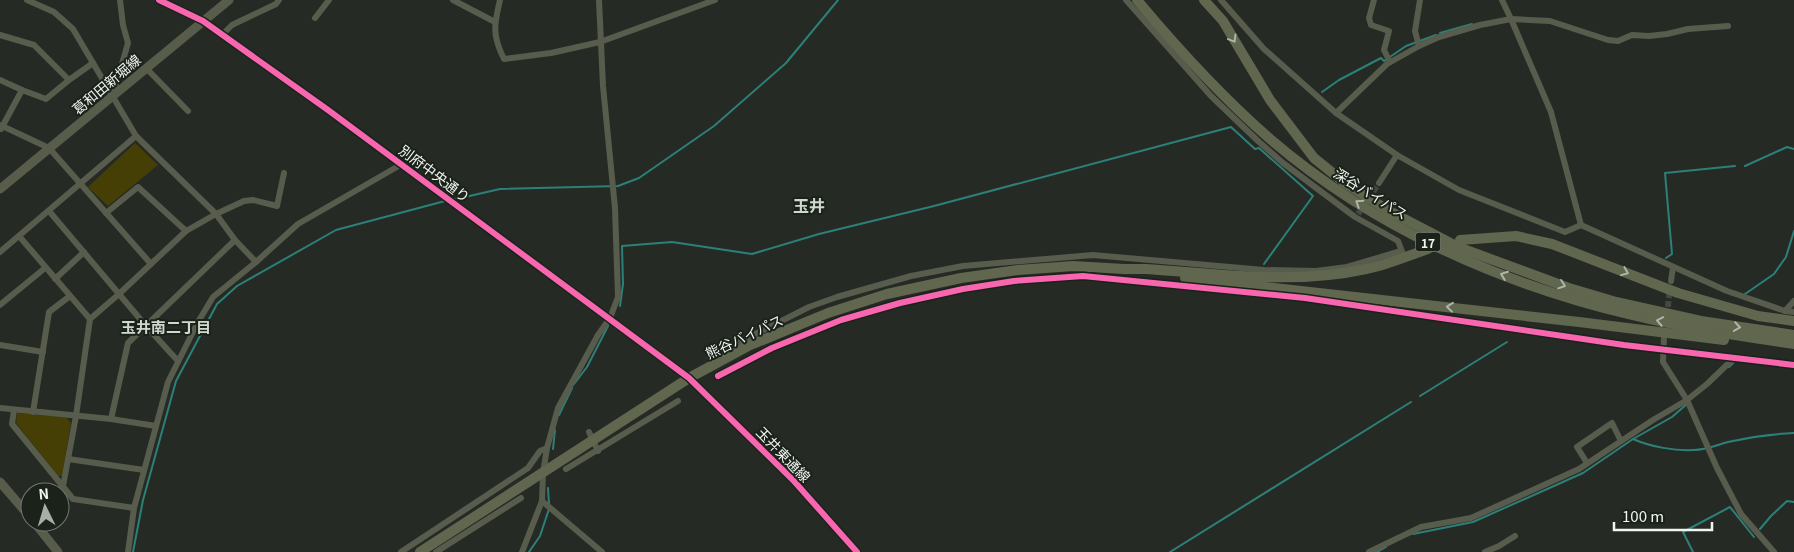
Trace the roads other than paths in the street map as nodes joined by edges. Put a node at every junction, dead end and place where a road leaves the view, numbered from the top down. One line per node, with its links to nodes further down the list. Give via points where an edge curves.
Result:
1 (27, 0): 28 (street, via 54,12 73,29)
2 (120, 0): 33 (street, via 122,25 128,43)
3 (159, 0): 20 (street, 別府中央通り)
4 (229, 0): 20 (main road, 葛和田新堀線)
5 (279, 0): 24 (street, via 232,25)
6 (330, 0): 18 (street)
7 (453, 0): 21 (street)
8 (500, 0): 21 (street)
9 (599, 0): 25 (street)
10 (715, 0): 25 (street)
11 (1126, 0): 56 (street, via 1211,96 1283,163 1398,242)
12 (1137, 0): 85 (highway, 深谷バイパス / 17, one-way to 12, via 1632,316 1565,297 1459,258 1383,219 1330,185 1271,140 1222,96)
13 (1204, 0): 82 (highway, 深谷バイパス / 17, one-way to 82, via 1223,21 1270,100 1314,158 1345,183 1389,211 1458,247 1569,288 1701,321)
14 (1221, 0): 35 (street, via 1264,49)
15 (1374, 0): 27 (street, via 1369,18 1371,25 1389,31 1384,50)
16 (1420, 0): 26 (street, via 1415,31)
17 (1502, 0): 19 (street)
18 (315, 18)
19 (1512, 19): 22 (street, via 1550,21 1618,41 1632,34 1649,36 1688,28); 26 (street, via 1480,25); 48 (street, via 1551,112)
20 (203, 21): 24 (street, 別府中央通り); 29 (main road, 葛和田新堀線)
21 (495, 22): 25 (street, via 496,43 504,59)
22 (1728, 26)
23 (0, 35): 31 (street, via 34,45)
24 (222, 35): 40 (street, 別府中央通り)
25 (600, 42): 77 (street, via 614,194 618,296)
26 (1419, 46): 27 (street)
27 (1390, 62): 35 (street)
28 (93, 63): 31 (street); 33 (street)
29 (146, 68): 33 (main road, 葛和田新堀線); 34 (street)
30 (0, 80): 32 (street)
31 (69, 80): 32 (street, via 46,100)
32 (22, 90): 36 (street)
33 (112, 96): 37 (street); 38 (main road, 葛和田新堀線)
34 (188, 111)
35 (1336, 113): 39 (street)
36 (1, 127): 38 (street)
37 (136, 136): 43 (street); 47 (street)
38 (49, 148): 43 (street); 44 (main road, 葛和田新堀線)
39 (1397, 155): 42 (street); 48 (street, via 1459,190 1565,232)
40 (402, 164): 57 (street, via 298,224); 77 (street, 別府中央通り)
41 (284, 173): 47 (street, via 277,206 244,201)
42 (1379, 183)
43 (80, 184): 45 (street); 46 (street)
44 (0, 189)
45 (49, 211): 50 (street); 55 (street)
46 (106, 214): 49 (street, via 138,187); 58 (street)
47 (216, 214): 49 (street); 51 (street)
48 (1581, 225): 60 (street)
49 (186, 231): 58 (street)
50 (19, 236): 54 (street); 61 (street)
51 (236, 240): 57 (street); 80 (street)
52 (1460, 240): 79 (highway, 17, one-way to 79, via 1516,236 1552,244 1678,293 1758,316)
53 (1428, 249): 56 (highway, 17)
54 (0, 252)
55 (84, 252): 65 (street); 68 (street)
56 (1403, 254): 63 (highway, 17, via 1367,269)
57 (256, 262): 92 (street, via 213,297)
58 (151, 264): 68 (street)
59 (963, 266): 63 (street, via 1093,255); 64 (street); 71 (street, via 911,276)
60 (1673, 267): 66 (street); 74 (street, via 1740,296)
61 (45, 268): 65 (street); 73 (street)
62 (1124, 269): 63 (highway, 17, via 1285,278); 64 (highway, 熊谷バイパス / 17, via 1073,266); 69 (highway, 17)
63 (1315, 273)
64 (963, 278): 67 (street); 76 (highway, 熊谷バイパス / 17, via 887,294)
65 (55, 280): 70 (street)
66 (1671, 281)
67 (963, 289): 69 (street, via 1083,276); 76 (street)
68 (119, 294): 78 (street); 80 (street)
69 (1306, 295): 87 (highway, 17, one-way to 69, via 1589,323); 88 (street)
70 (70, 296): 78 (street); 89 (street, via 49,312)
71 (833, 298): 76 (street); 90 (street)
72 (1794, 301): 74 (street)
73 (0, 305)
74 (1784, 310): 75 (street)
75 (1794, 312)
76 (839, 315): 94 (street); 95 (highway, 熊谷バイパス / 17, via 748,346)
77 (610, 318): 95 (street, 別府中央通り); 106 (street, via 558,408)
78 (90, 319): 101 (street)
79 (1794, 321)
80 (146, 326): 92 (street); 102 (street, via 128,343)
81 (1794, 329): 82 (highway, 17)
82 (1776, 333): 83 (highway, 深谷バイパス / 17)
83 (1794, 335)
84 (1664, 337): 88 (street)
85 (1794, 344)
86 (0, 345): 89 (street)
87 (1794, 349)
88 (1662, 350): 91 (street); 96 (street, via 1663,362)
89 (43, 352): 100 (street)
90 (710, 358)
91 (1734, 358): 93 (street); 96 (street)
92 (178, 361): 103 (street, via 168,382)
93 (1794, 365)
94 (718, 376)
95 (689, 378): 104 (highway, 熊谷バイパス / 17); 131 (street, 玉井東通線, via 794,480)
96 (1687, 400): 105 (street); 134 (street, via 1741,514)
97 (678, 401): 107 (street)
98 (0, 408): 99 (street)
99 (14, 410): 100 (street); 114 (street, via 12,424)
100 (33, 412): 101 (street)
101 (76, 416): 102 (street); 108 (street)
102 (111, 419): 103 (street)
103 (156, 426): 111 (street)
104 (591, 436): 107 (street); 112 (highway, 熊谷バイパス / 17)
105 (1621, 441): 109 (street); 109 (street, via 1612,423 1577,447)
106 (547, 448): 112 (street); 126 (street, via 540,451 528,468)
107 (598, 451): 110 (street)
108 (68, 459): 111 (street); 115 (street)
109 (1587, 463): 132 (street, via 1471,518 1421,527)
110 (566, 469)
111 (144, 470): 120 (street)
112 (543, 473): 118 (street); 121 (highway, 熊谷バイパス / 17)
113 (0, 482): 119 (main road)
114 (60, 482)
115 (64, 482)
116 (70, 495): 120 (street, via 73,499)
117 (521, 498): 121 (street)
118 (542, 501): 129 (street); 130 (street)
119 (20, 504)
120 (134, 508): 125 (street)
121 (471, 524): 127 (highway, 熊谷バイパス / 17); 128 (street)
122 (42, 532): 124 (main road)
123 (1514, 536): 133 (street)
124 (58, 552)
125 (128, 552)
126 (401, 552)
127 (420, 552)
128 (436, 552)
129 (522, 552)
130 (602, 552)
131 (857, 552)
132 (1369, 552)
133 (1485, 552)
134 (1774, 552)

